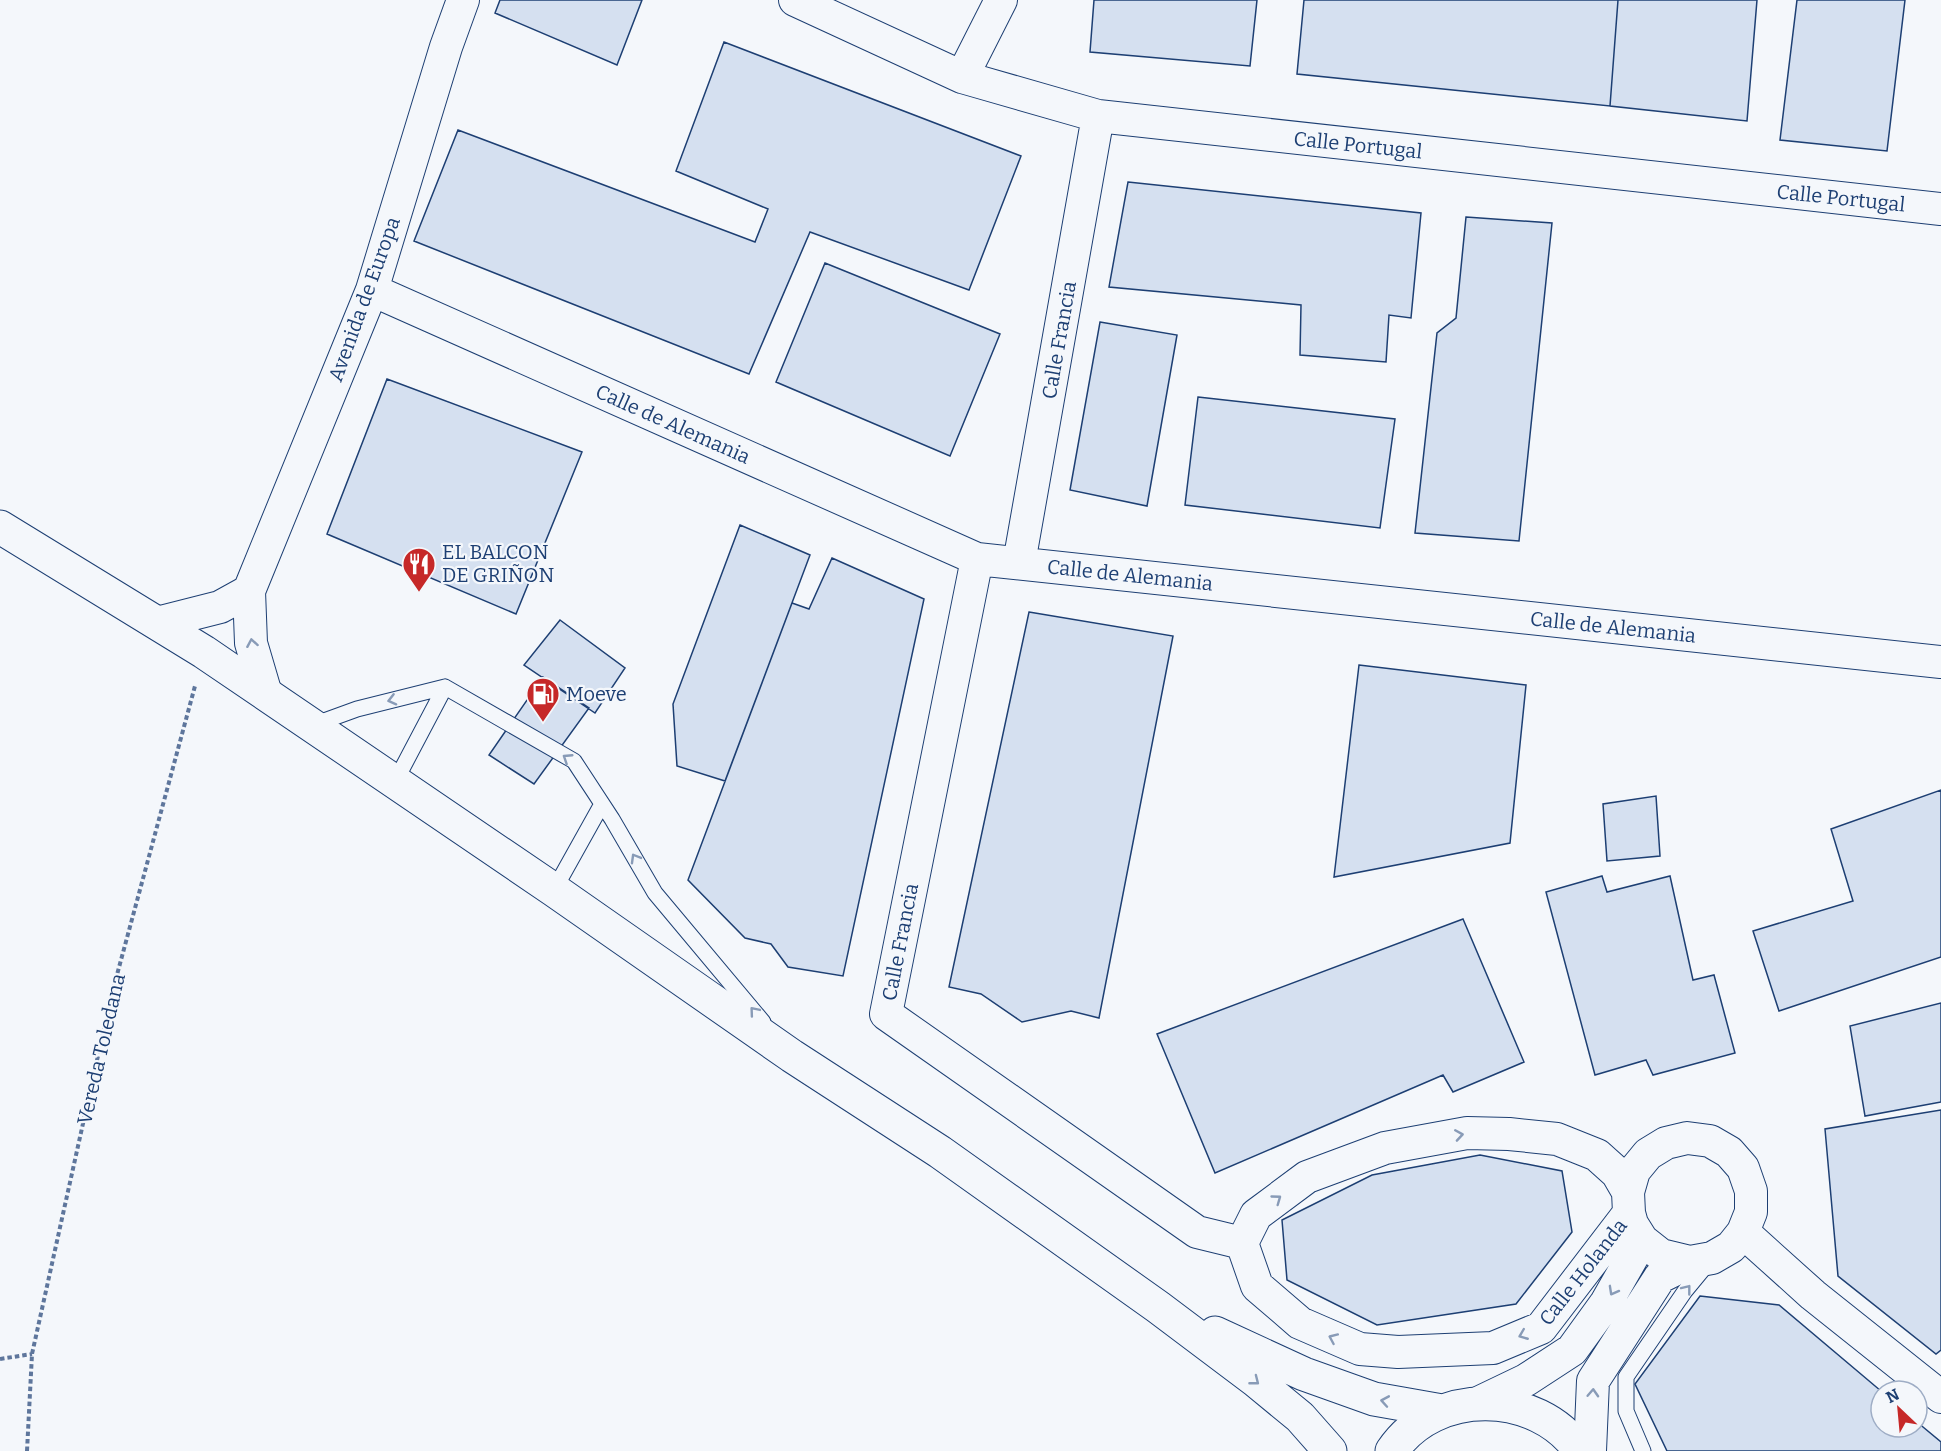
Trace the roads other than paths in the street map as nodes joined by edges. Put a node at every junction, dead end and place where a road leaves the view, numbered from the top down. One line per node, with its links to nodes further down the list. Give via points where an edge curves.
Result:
1 (456, 0): 5 (street)
2 (463, 0): 5 (street, Avenida de Europa)
3 (795, 0): 6 (street, Calle Portugal)
4 (1001, 0): 6 (street)
5 (446, 47): 9 (street, Avenida de Europa)
6 (962, 76): 7 (street, Calle Portugal)
7 (1098, 116): 8 (street, Calle Portugal); 12 (street, Calle Francia)
8 (1941, 209)
9 (372, 290): 11 (street, Calle de Alemania); 13 (street, Avenida de Europa)
10 (0, 527): 14 (main road)
11 (977, 559): 12 (street, Calle de Alemania); 25 (street, Calle Francia, via 886,1014 1197,1232)
12 (1019, 563): 15 (street, Calle de Alemania)
13 (249, 591): 14 (street, via 220,607); 17 (street, Avenida de Europa, one-way to 13, via 251,643)
14 (156, 623): 17 (main road)
15 (1941, 662)
16 (445, 687): 18 (lane, one-way to 18, via 357,709); 19 (lane); 20 (lane, one-way to 16, via 574,761)
17 (266, 694): 18 (main road)
18 (312, 726): 19 (main road)
19 (395, 782): 21 (main road)
20 (602, 804): 21 (lane); 22 (lane, one-way to 20, via 655,893)
21 (554, 890): 22 (main road)
22 (792, 1056): 27 (main road, via 940,1152)
23 (1633, 1215): 24 (street, via 1634,1171 1648,1154 1666,1143 1687,1138 1710,1141 1729,1152 1743,1168 1749,1183 1751,1212); 25 (street, Calle Holanda, one-way to 23, via 1256,1215 1307,1177 1385,1149 1467,1133 1557,1139 1597,1155 1617,1173); 25 (street, Calle Holanda, one-way to 25, via 1540,1328 1493,1348 1398,1352 1360,1349 1300,1323 1257,1286); 26 (street, via 1661,1256); 29 (street, one-way to 29, via 1606,1303 1572,1350 1526,1380)
24 (1743, 1232): 26 (street, via 1731,1247); 28 (street, via 1813,1295)
25 (1242, 1243)
26 (1701, 1260): 34 (street, one-way to 26, via 1593,1381 1660,1276); 35 (lane, one-way to 26, via 1626,1411 1626,1377 1685,1291)
27 (1158, 1307): 30 (main road, one-way to 27, via 1374,1399 1304,1374); 31 (main road, one-way to 31, via 1300,1417)
28 (1941, 1397)
29 (1478, 1403): 30 (main road); 33 (main road, via 1505,1404 1531,1412 1554,1424)
30 (1442, 1411): 32 (main road, via 1418,1424)
31 (1330, 1451)
32 (1392, 1451)
33 (1580, 1451)
34 (1590, 1451)
35 (1643, 1451)

